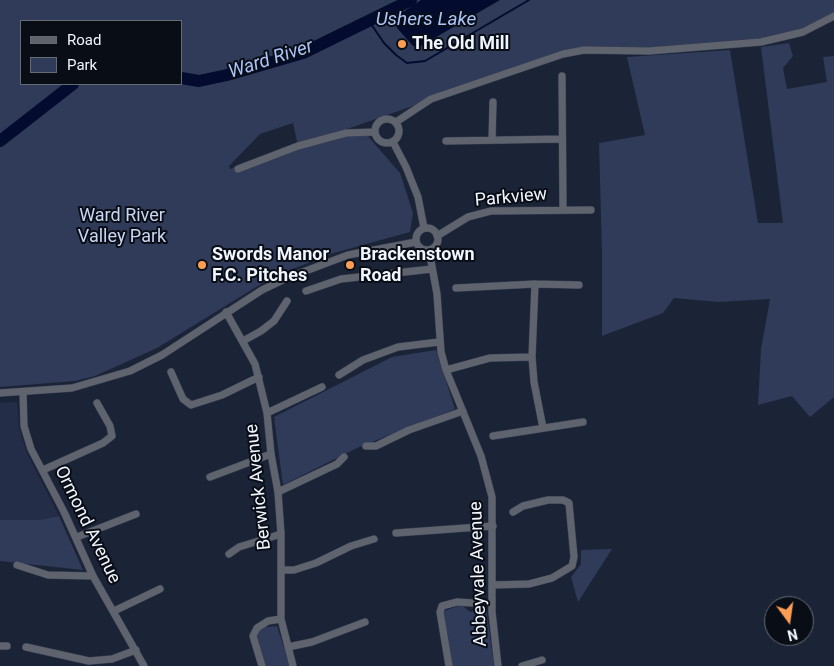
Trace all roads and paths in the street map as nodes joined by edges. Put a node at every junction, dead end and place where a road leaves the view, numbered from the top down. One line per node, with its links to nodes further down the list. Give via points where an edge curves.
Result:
1 (834, 16): 4 (street, via 803,32 761,42 649,51 584,50 562,54 431,99)
2 (562, 76): 6 (street, Parkview)
3 (493, 102): 8 (street)
4 (396, 122): 5 (street, via 389,119 381,121); 9 (street, via 399,133)
5 (376, 132): 9 (street, via 382,142); 10 (street, via 346,133 298,146)
6 (562, 139): 8 (street); 11 (street, Parkview)
7 (446, 140): 8 (street)
8 (492, 140)
9 (393, 142): 13 (street, via 418,197)
10 (238, 169)
11 (563, 209): 12 (street, Parkview); 14 (street, Parkview, via 491,212 468,217)
12 (591, 210)
13 (424, 228): 14 (street, via 433,230); 15 (street, via 416,235)
14 (437, 236): 16 (street, via 435,246)
15 (416, 242): 16 (street, via 419,248); 23 (street, via 377,248 318,265 262,290)
16 (429, 250): 17 (street, Abbeyvale Avenue)
17 (432, 269): 21 (street, via 341,279); 25 (street, Abbeyvale Avenue, via 438,294)
18 (536, 284): 19 (street); 20 (street); 26 (street)
19 (579, 285)
20 (456, 288)
21 (306, 291)
22 (287, 301): 24 (street, via 274,321)
23 (226, 312): 24 (street, Berwick Avenue); 32 (street, via 162,355 130,372 72,388)
24 (243, 340): 30 (street, Berwick Avenue)
25 (439, 342): 27 (street, Abbeyvale Avenue); 29 (street, via 398,348 363,360)
26 (532, 357): 27 (street, via 490,358); 38 (street)
27 (446, 370): 35 (street, Abbeyvale Avenue)
28 (171, 372): 30 (street, via 183,400 191,405)
29 (340, 375)
30 (260, 377): 36 (street, Berwick Avenue)
31 (322, 387): 36 (street)
32 (24, 392): 33 (street); 43 (street, Ormond Avenue, via 24,426 31,449)
33 (0, 393)
34 (97, 403): 43 (street, via 112,436)
35 (463, 411): 40 (street, via 409,430 376,446); 48 (street, Abbeyvale Avenue, via 489,480)
36 (267, 413): 41 (street, Berwick Avenue)
37 (583, 422): 38 (street)
38 (543, 428): 39 (street)
39 (493, 436)
40 (366, 446)
41 (271, 454): 44 (street); 45 (street, Berwick Avenue)
42 (344, 457): 45 (street)
43 (43, 470): 51 (street, Ormond Avenue)
44 (210, 477)
45 (278, 492): 50 (street, Berwick Avenue)
46 (513, 512): 57 (street, via 548,500 568,503 574,557 572,566 552,578 529,584)
47 (136, 514): 51 (street)
48 (493, 526): 49 (street); 57 (street, Abbeyvale Avenue)
49 (396, 533)
50 (281, 534): 53 (street, via 238,547); 55 (street, Berwick Avenue)
51 (77, 537): 56 (street, Ormond Avenue)
52 (374, 539): 55 (street, via 294,570)
53 (229, 554)
54 (18, 565): 56 (street, via 48,575)
55 (282, 570): 61 (street, Berwick Avenue)
56 (93, 576): 60 (street, Ormond Avenue)
57 (492, 585): 71 (street, Abbeyvale Avenue)
58 (160, 590): 60 (street)
59 (473, 603): 70 (street, via 457,602 442,606 440,612)
60 (114, 611): 65 (street, Ormond Avenue)
61 (281, 619): 64 (street, Berwick Avenue); 68 (street, via 268,621 257,628 253,636)
62 (365, 622): 64 (street)
63 (26, 647): 65 (street, via 89,661 112,659)
64 (288, 648): 69 (street, Berwick Avenue)
65 (136, 650): 67 (street, Ormond Avenue)
66 (542, 660): 72 (street)
67 (144, 666)
68 (262, 666)
69 (293, 666)
70 (449, 666)
71 (498, 666)
72 (522, 666)

